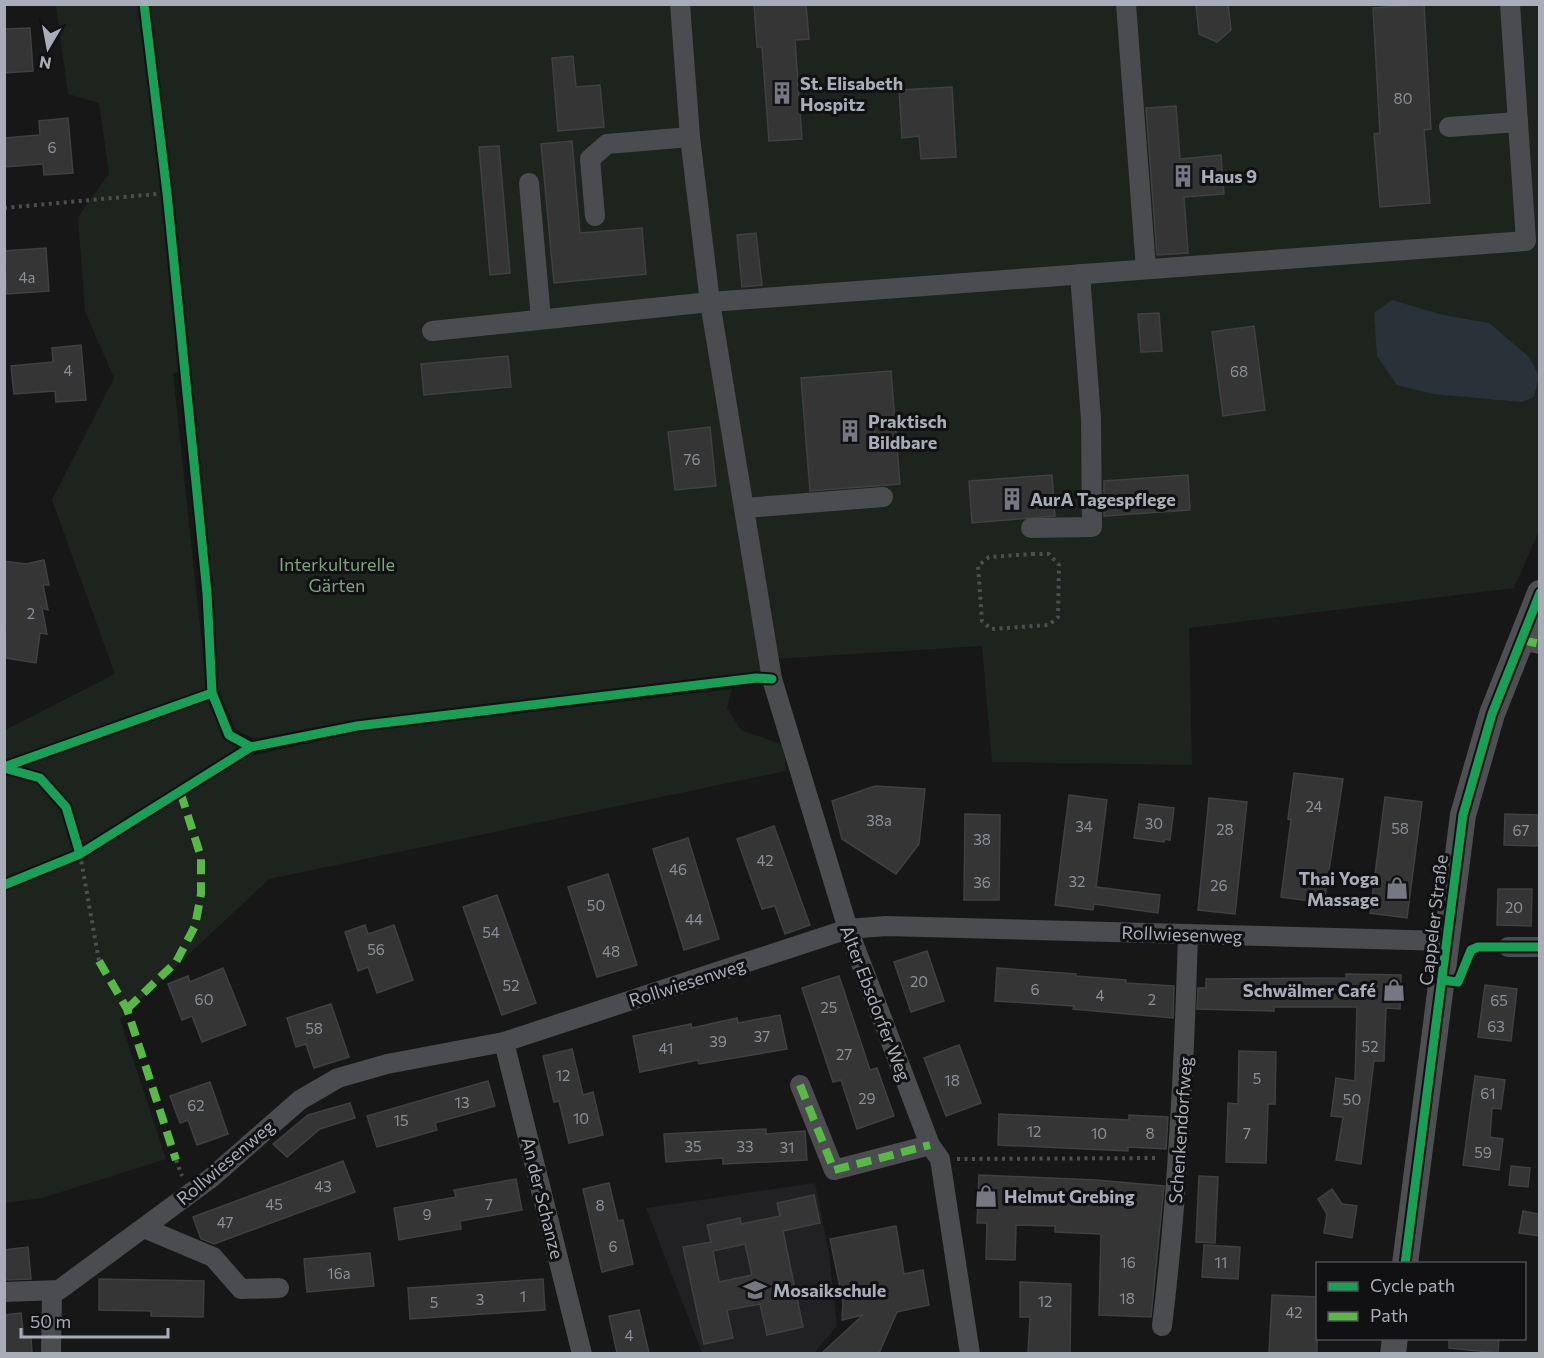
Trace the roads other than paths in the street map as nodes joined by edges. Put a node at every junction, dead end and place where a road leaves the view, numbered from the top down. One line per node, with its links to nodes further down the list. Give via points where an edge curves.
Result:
1 (680, 4): 6 (street, Alter Ebsdorfer Weg)
2 (1126, 4): 9 (street)
3 (1510, 4): 4 (street)
4 (1518, 122): 5 (street); 9 (street, via 1526,241)
5 (1449, 127)
6 (690, 137): 8 (street, via 607,144 590,159); 11 (street, Alter Ebsdorfer Weg)
7 (529, 183): 12 (street)
8 (595, 216)
9 (1146, 269): 10 (street)
10 (1080, 274): 11 (street); 16 (street, via 1091,419 1092,527)
11 (710, 303): 12 (street); 15 (street, Alter Ebsdorfer Weg)
12 (541, 319): 13 (street)
13 (432, 331)
14 (883, 497): 15 (street)
15 (745, 508): 19 (street, Alter Ebsdorfer Weg, via 772,679)
16 (1031, 528)
17 (1539, 593): 18 (main road, Cappeler Straße)
18 (1531, 641): 21 (main road, Cappeler Straße, via 1492,714 1463,815)
19 (848, 929): 20 (street, Rollwiesenweg, via 886,926); 24 (street, Rollwiesenweg); 26 (street, Alter Ebsdorfer Weg)
20 (1188, 934): 21 (street, Rollwiesenweg); 32 (street, Schenkendorfweg, via 1178,1158)
21 (1446, 941): 28 (main road, Cappeler Straße)
22 (1508, 947): 23 (street)
23 (1539, 947)
24 (504, 1042): 27 (street, Rollwiesenweg, via 387,1064 338,1078 300,1100 211,1178); 34 (street, An der Schanze)
25 (800, 1085): 26 (street, via 834,1170)
26 (935, 1152): 35 (street, Alter Ebsdorfer Weg)
27 (144, 1228): 29 (street, via 213,1257 241,1289); 30 (street, Rollwiesenweg, via 59,1290)
28 (1405, 1262)
29 (279, 1288)
30 (52, 1291): 31 (street, Rollwiesenweg); 33 (street)
31 (4, 1292)
32 (1162, 1326)
33 (51, 1353)
34 (582, 1353)
35 (970, 1353)

